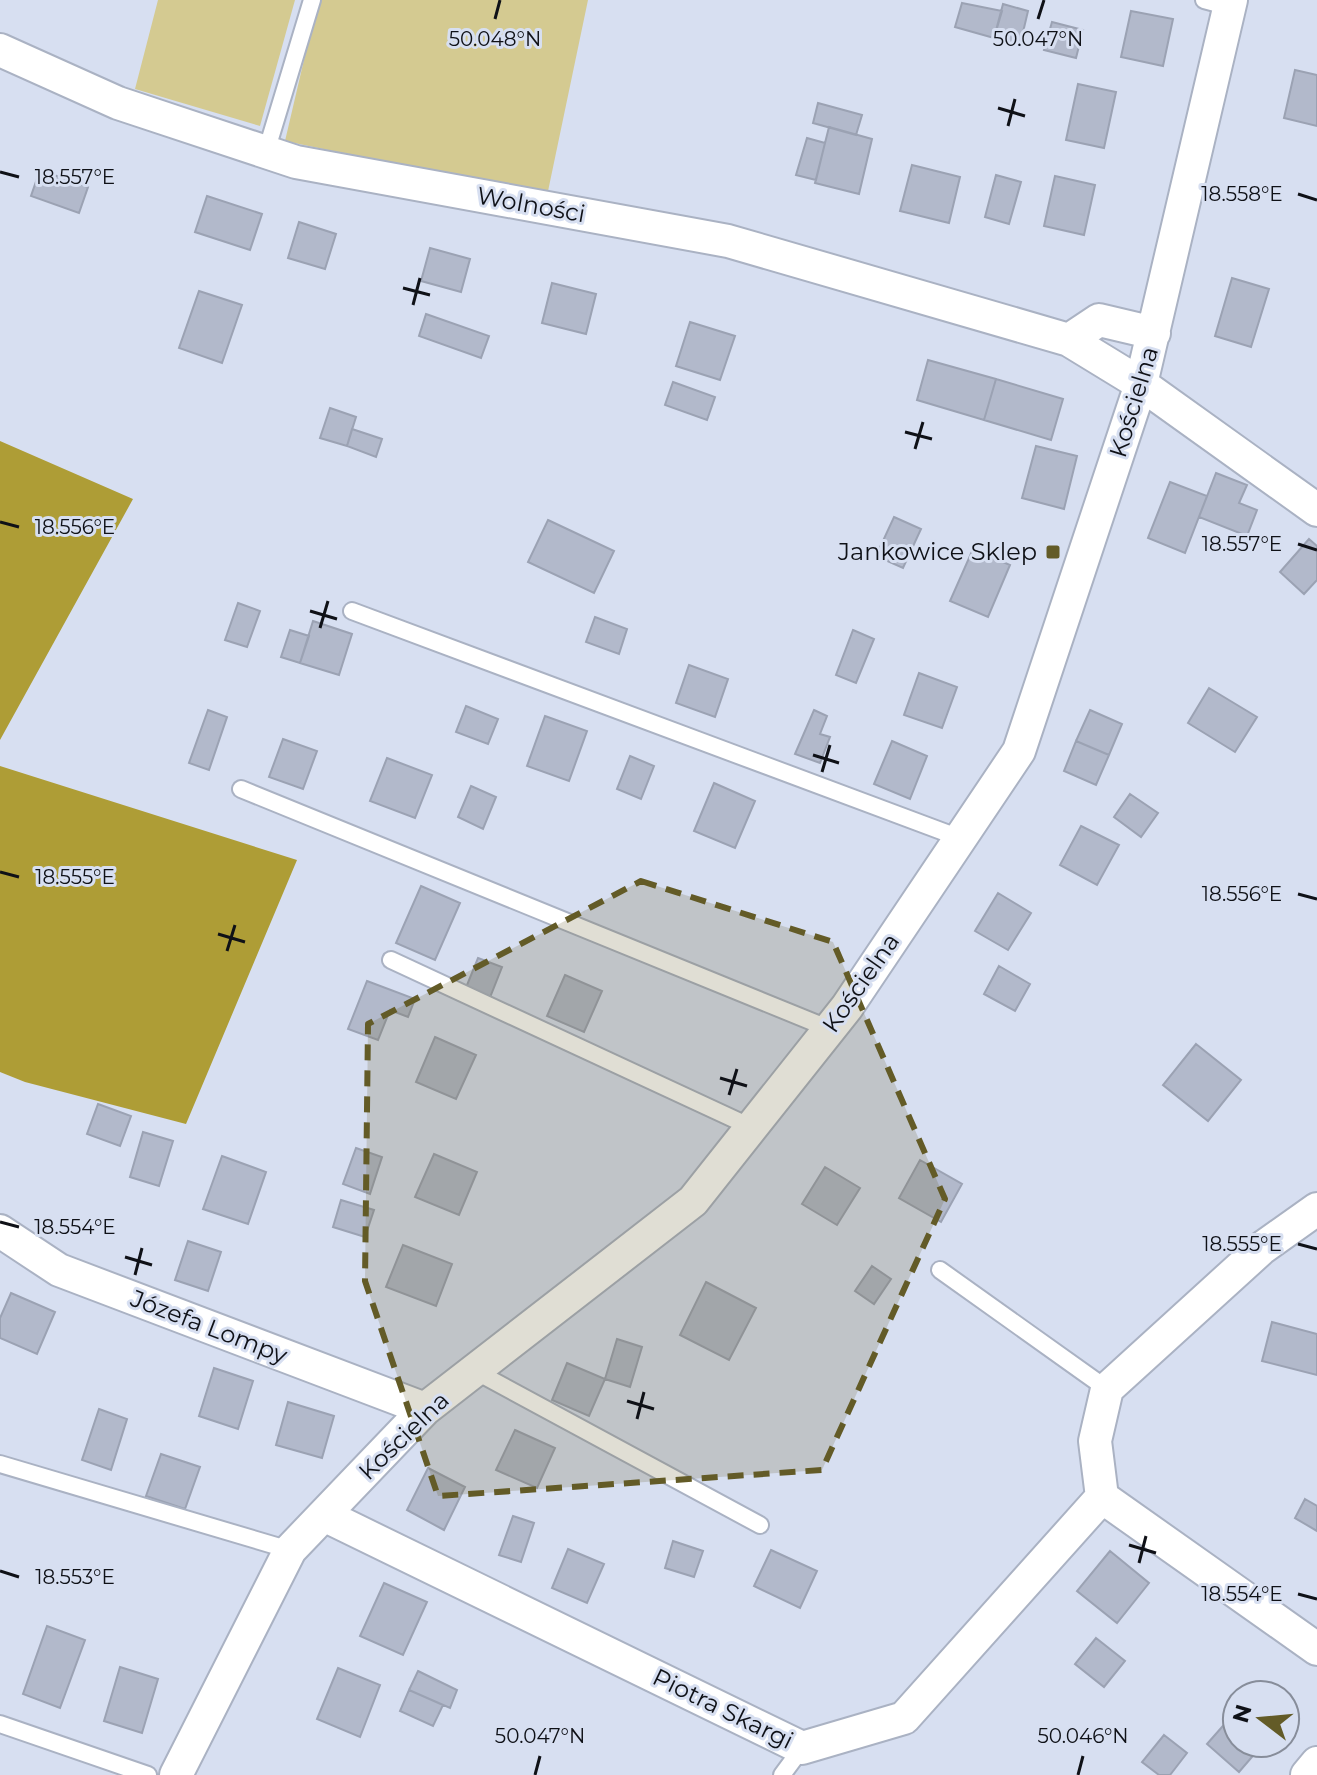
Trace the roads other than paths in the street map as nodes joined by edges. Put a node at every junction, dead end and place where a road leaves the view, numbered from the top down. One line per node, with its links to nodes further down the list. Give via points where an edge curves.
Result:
1 (312, 0): 4 (lane)
2 (1222, 2): 5 (street, Kościelna)
3 (0, 50): 4 (street, Wolności, via 118,103)
4 (266, 152): 6 (street, Wolności, via 296,162 728,241)
5 (1154, 333): 6 (street, via 1099,320); 7 (street, Kościelna)
6 (1069, 340): 7 (street, Wolności)
7 (1141, 384): 8 (street, Wolności); 11 (street, Kościelna, via 1019,751)
8 (1317, 510)
9 (352, 611): 11 (lane)
10 (241, 789): 13 (lane)
11 (960, 838): 13 (street, Kościelna)
12 (391, 960): 14 (lane)
13 (830, 1029): 14 (street, Kościelna)
14 (751, 1127): 18 (street, Kościelna, via 693,1201)
15 (1317, 1209): 19 (street, via 1262,1248)
16 (0, 1231): 20 (street, Józefa Lompy, via 59,1270)
17 (940, 1270): 19 (lane)
18 (475, 1371): 20 (street, Kościelna); 24 (lane)
19 (1107, 1389): 22 (street, via 1095,1441)
20 (425, 1409): 23 (street, Kościelna)
21 (0, 1464): 25 (lane)
22 (1102, 1497): 26 (street); 28 (street, Piotra Skargi, via 904,1718)
23 (324, 1515): 25 (street, Kościelna); 28 (street, Piotra Skargi)
24 (760, 1525)
25 (290, 1550): 31 (street, Kościelna)
26 (1317, 1649)
27 (0, 1724): 30 (lane)
28 (802, 1748): 32 (lane)
29 (1317, 1763): 33 (street)
30 (148, 1775)
31 (176, 1775)
32 (782, 1775)
33 (1307, 1775)

